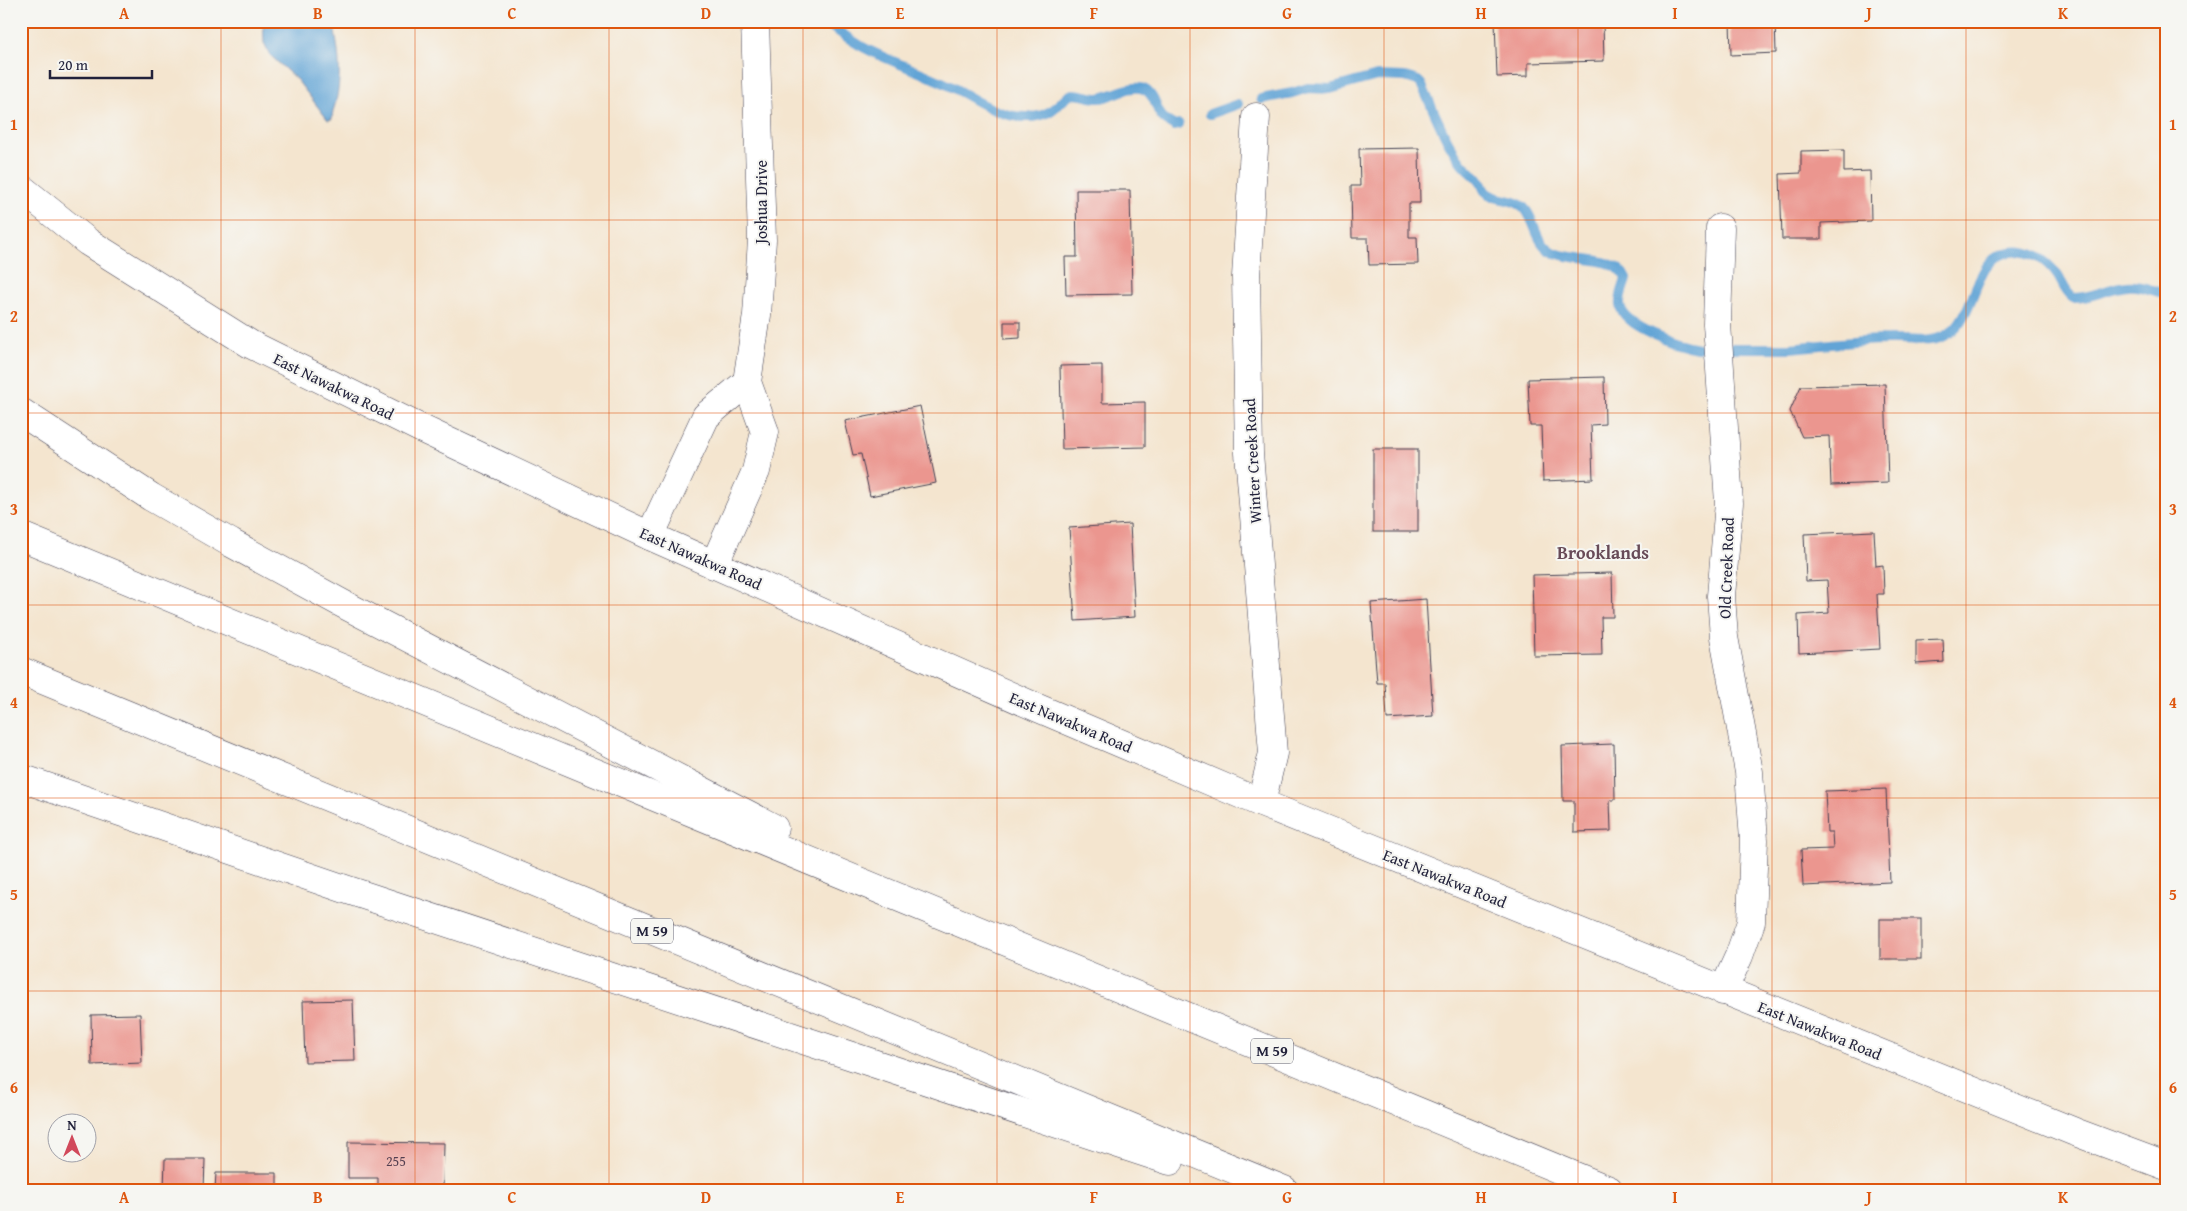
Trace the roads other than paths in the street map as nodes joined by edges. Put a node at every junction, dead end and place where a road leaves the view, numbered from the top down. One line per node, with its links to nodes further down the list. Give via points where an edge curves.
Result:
1 (755, 21): 5 (main road, Joshua Drive, via 762,240 757,315)
2 (1256, 117): 12 (main road, Winter Creek Road, via 1246,277 1249,453 1273,753)
3 (21, 188): 8 (main road, East Nawakwa Road, via 88,242 250,344)
4 (1720, 228): 14 (main road, Old Creek Road, via 1717,324 1728,503 1721,596 1724,637 1749,772 1754,840 1751,922)
5 (747, 382): 8 (main road, via 706,416); 9 (main road, Joshua Drive, via 765,432 756,471)
6 (21, 412): 13 (main road, via 151,497 343,604)
7 (21, 536): 13 (main road, M 59)
8 (650, 536): 9 (main road, East Nawakwa Road)
9 (714, 565): 12 (main road, East Nawakwa Road)
10 (21, 671): 17 (main road, M 59)
11 (21, 778): 16 (main road, via 348,890)
12 (1261, 803): 14 (main road, East Nawakwa Road)
13 (935, 912): 18 (main road, M 59)
14 (1723, 991): 15 (main road, East Nawakwa Road)
15 (2166, 1166)
16 (1256, 1190)
17 (1284, 1190)
18 (1609, 1190)

